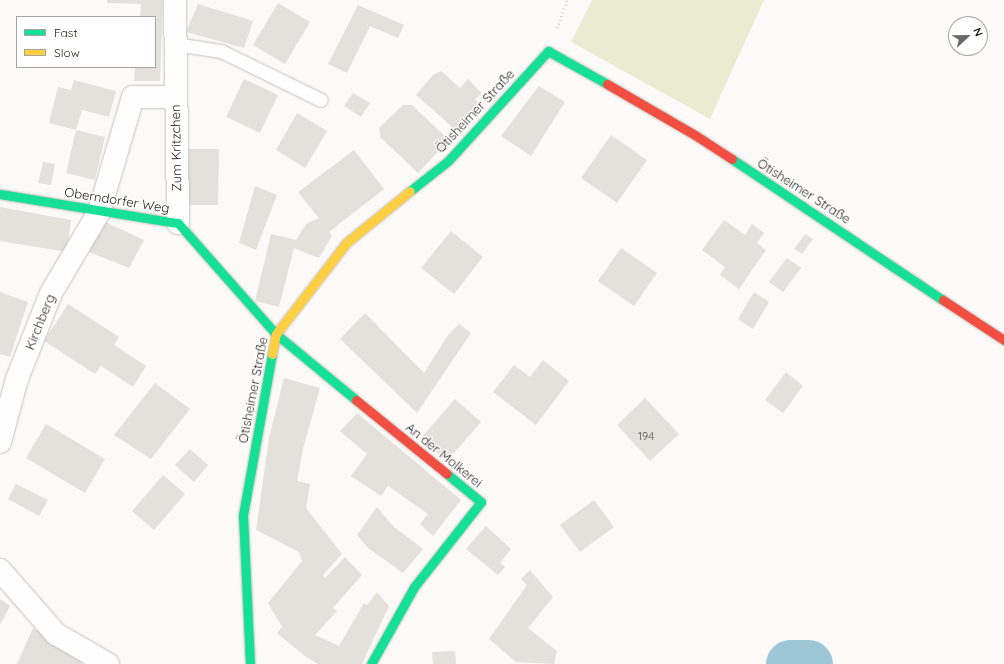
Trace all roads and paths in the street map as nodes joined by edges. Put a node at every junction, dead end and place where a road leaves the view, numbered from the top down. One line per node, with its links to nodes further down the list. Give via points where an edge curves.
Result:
1 (175, 0): 2 (street, Zum Kritzchen)
2 (175, 44): 3 (street, Zum Kritzchen); 4 (lane, via 221,52)
3 (175, 97): 6 (street, Zum Kritzchen, via 134,97); 7 (street, Zum Kritzchen)
4 (321, 100)
5 (0, 194): 6 (street, Oberndorfer Weg)
6 (99, 212): 7 (street, Oberndorfer Weg); 10 (street, Kirchberg, via 51,293 17,379)
7 (178, 223): 8 (street, Oberndorfer Weg)
8 (276, 334): 9 (street, Ötisheimer Straße, via 346,243 448,161 548,51 695,135); 13 (street, Ötisheimer Straße, via 243,515); 14 (street, An der Molkerei, via 481,502 414,587)
9 (1004, 340)
10 (0, 442)
11 (0, 570): 12 (street, via 56,634)
12 (108, 664)
13 (250, 664)
14 (371, 664)

